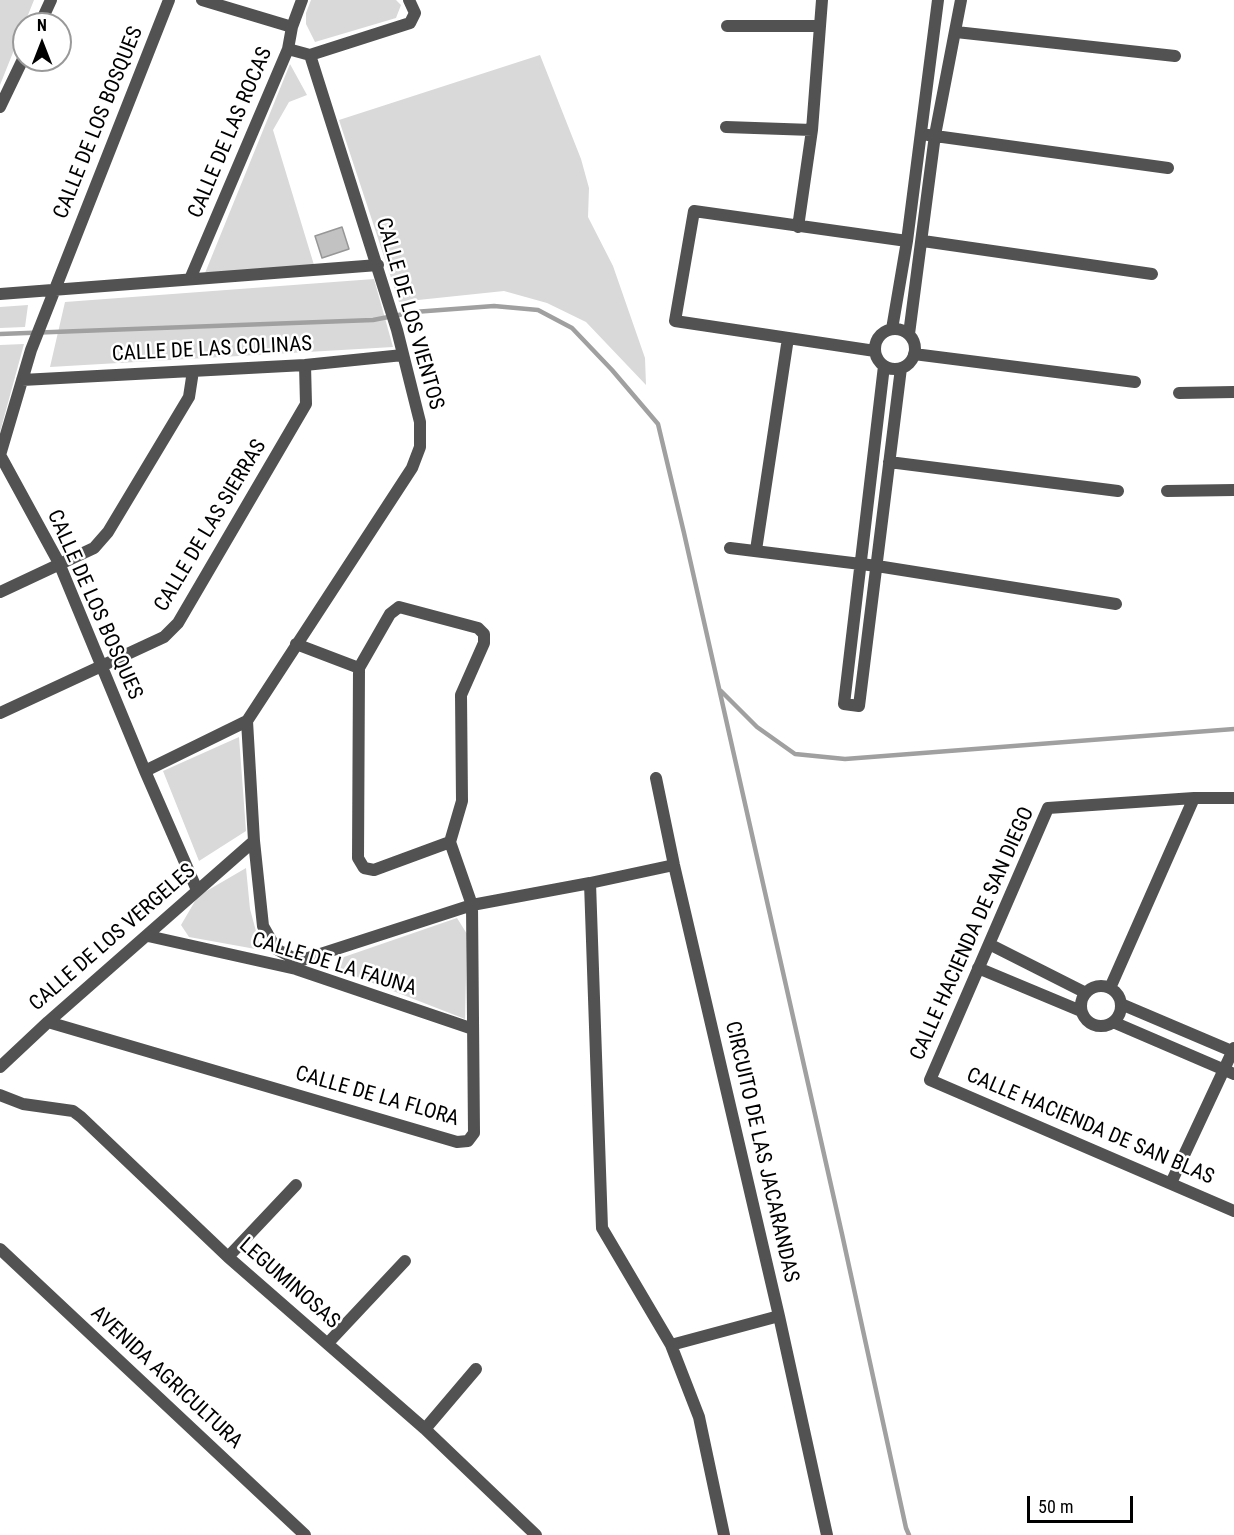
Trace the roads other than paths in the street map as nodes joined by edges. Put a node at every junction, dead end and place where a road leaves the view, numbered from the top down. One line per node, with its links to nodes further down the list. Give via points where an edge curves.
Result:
1 (169, 0): 28 (street, CALLE DE LOS BOSQUES)
2 (202, 0): 10 (street)
3 (302, 0): 10 (street, CALLE DE LAS ROCAS)
4 (409, 0): 13 (street, via 415,13 410,23)
5 (822, 0): 9 (street)
6 (938, 0): 19 (street)
7 (961, 0): 11 (street)
8 (727, 26): 9 (street)
9 (819, 26): 18 (street)
10 (292, 27): 12 (street, CALLE DE LAS ROCAS)
11 (956, 32): 14 (street); 20 (street)
12 (288, 49): 13 (street); 27 (street, CALLE DE LAS ROCAS)
13 (310, 56): 25 (street, CALLE DE LOS VIENTOS)
14 (1175, 56)
15 (17, 72): 16 (street)
16 (0, 107)
17 (726, 127): 18 (street)
18 (812, 130): 22 (street)
19 (921, 134): 20 (street); 23 (street)
20 (935, 135): 21 (street); 24 (street)
21 (1168, 168)
22 (798, 227): 23 (street); 32 (street, via 694,211 675,321)
23 (907, 241): 30 (street)
24 (922, 242): 26 (street); 31 (street)
25 (378, 265): 27 (street); 35 (street, CALLE DE LOS VIENTOS)
26 (1152, 274)
27 (190, 279): 28 (street)
28 (53, 291): 29 (street); 40 (street, CALLE DE LOS BOSQUES)
29 (0, 294)
30 (892, 329): 31 (street); 33 (street, via 881,334)
31 (909, 334): 34 (street)
32 (788, 338): 33 (street); 50 (street)
33 (875, 351): 37 (street)
34 (915, 354): 38 (street); 41 (street)
35 (403, 355): 36 (street, CALLE DE LAS COLINAS); 56 (street, CALLE DE LOS VIENTOS, via 420,422 420,447 412,468)
36 (305, 365): 39 (street, CALLE DE LAS COLINAS); 57 (street, CALLE DE LAS SIERRAS, via 306,404 178,623 164,637)
37 (884, 366): 38 (street); 52 (street)
38 (901, 368): 45 (street)
39 (193, 371): 40 (street, CALLE DE LAS COLINAS); 51 (street, via 189,397 108,532 94,548)
40 (22, 380): 44 (street, CALLE DE LOS BOSQUES)
41 (1135, 382)
42 (1234, 392): 43 (street)
43 (1179, 393)
44 (0, 455): 51 (street, CALLE DE LOS BOSQUES)
45 (889, 462): 47 (street); 53 (street)
46 (1234, 490): 48 (street)
47 (1118, 491)
48 (1167, 492)
49 (730, 548): 50 (street)
50 (756, 550): 52 (street)
51 (59, 563): 54 (street); 57 (street, CALLE DE LOS BOSQUES)
52 (860, 564): 53 (street); 53 (street, via 844,704 859,706)
53 (877, 566): 55 (street)
54 (0, 591)
55 (1116, 604)
56 (296, 644): 58 (street); 60 (street, CALLE DE LOS VIENTOS)
57 (103, 665): 59 (street, CALLE DE LAS SIERRAS); 61 (street, CALLE DE LOS BOSQUES)
58 (359, 668): 66 (street, via 358,858 364,868 374,870); 66 (street, via 390,614 399,608 478,628 484,634 484,643 461,695 462,801)
59 (0, 713)
60 (247, 721): 61 (street); 65 (street)
61 (145, 771): 69 (street, CALLE DE LOS BOSQUES)
62 (656, 778): 67 (street, CIRCUITO DE LAS JACARANDAS)
63 (1194, 798): 64 (street, CALLE HACIENDA DE SAN DIEGO); 72 (street, CALLE HACIENDA DE SAN DIEGO, via 1048,808); 75 (street)
64 (1234, 798)
65 (254, 841): 69 (street, CALLE DE LOS VERGELES); 73 (street, via 263,926 276,949)
66 (450, 842): 70 (street, CALLE DE LA FLORA)
67 (674, 865): 68 (street); 93 (street, CIRCUITO DE LAS JACARANDAS)
68 (590, 883): 70 (street); 95 (street, via 602,1228)
69 (197, 890): 71 (street, CALLE DE LOS VERGELES)
70 (472, 905): 73 (street); 81 (street, CALLE DE LA FLORA)
71 (148, 936): 73 (street, CALLE DE LA FAUNA); 79 (street, CALLE DE LOS VERGELES)
72 (989, 944): 74 (street, CALLE HACIENDA DE SAN DIEGO); 76 (street)
73 (297, 965): 81 (street, CALLE DE LA FAUNA)
74 (978, 968): 78 (street); 85 (street, CALLE HACIENDA DE SAN DIEGO)
75 (1110, 988): 76 (street, via 1097,986); 77 (street)
76 (1086, 993): 78 (street)
77 (1121, 1004): 80 (street); 82 (street)
78 (1082, 1011): 80 (street, via 1092,1024 1103,1026)
79 (48, 1022): 81 (street, CALLE DE LA FLORA, via 457,1142 468,1141 474,1133); 83 (street, CALLE DE LOS VERGELES)
80 (1113, 1022): 84 (street)
81 (473, 1029)
82 (1234, 1051): 84 (street)
83 (0, 1067)
84 (1229, 1072): 87 (street)
85 (930, 1080): 87 (street, CALLE HACIENDA DE SAN BLAS)
86 (0, 1095): 91 (street, LEGUMINOSAS, via 30,1106 73,1111)
87 (1171, 1183): 89 (street, CALLE HACIENDA DE SAN BLAS)
88 (296, 1185): 91 (street)
89 (1234, 1211)
90 (0, 1249): 98 (street, AVENIDA AGRICULTURA)
91 (228, 1257): 94 (street, LEGUMINOSAS)
92 (405, 1261): 94 (street)
93 (779, 1316): 95 (street); 101 (street, CIRCUITO DE LAS JACARANDAS)
94 (328, 1343): 97 (street, LEGUMINOSAS)
95 (671, 1345): 100 (street, via 699,1417)
96 (476, 1369): 97 (street)
97 (425, 1429): 99 (street, LEGUMINOSAS)
98 (305, 1535)
99 (536, 1535)
100 (724, 1535)
101 (827, 1535)

